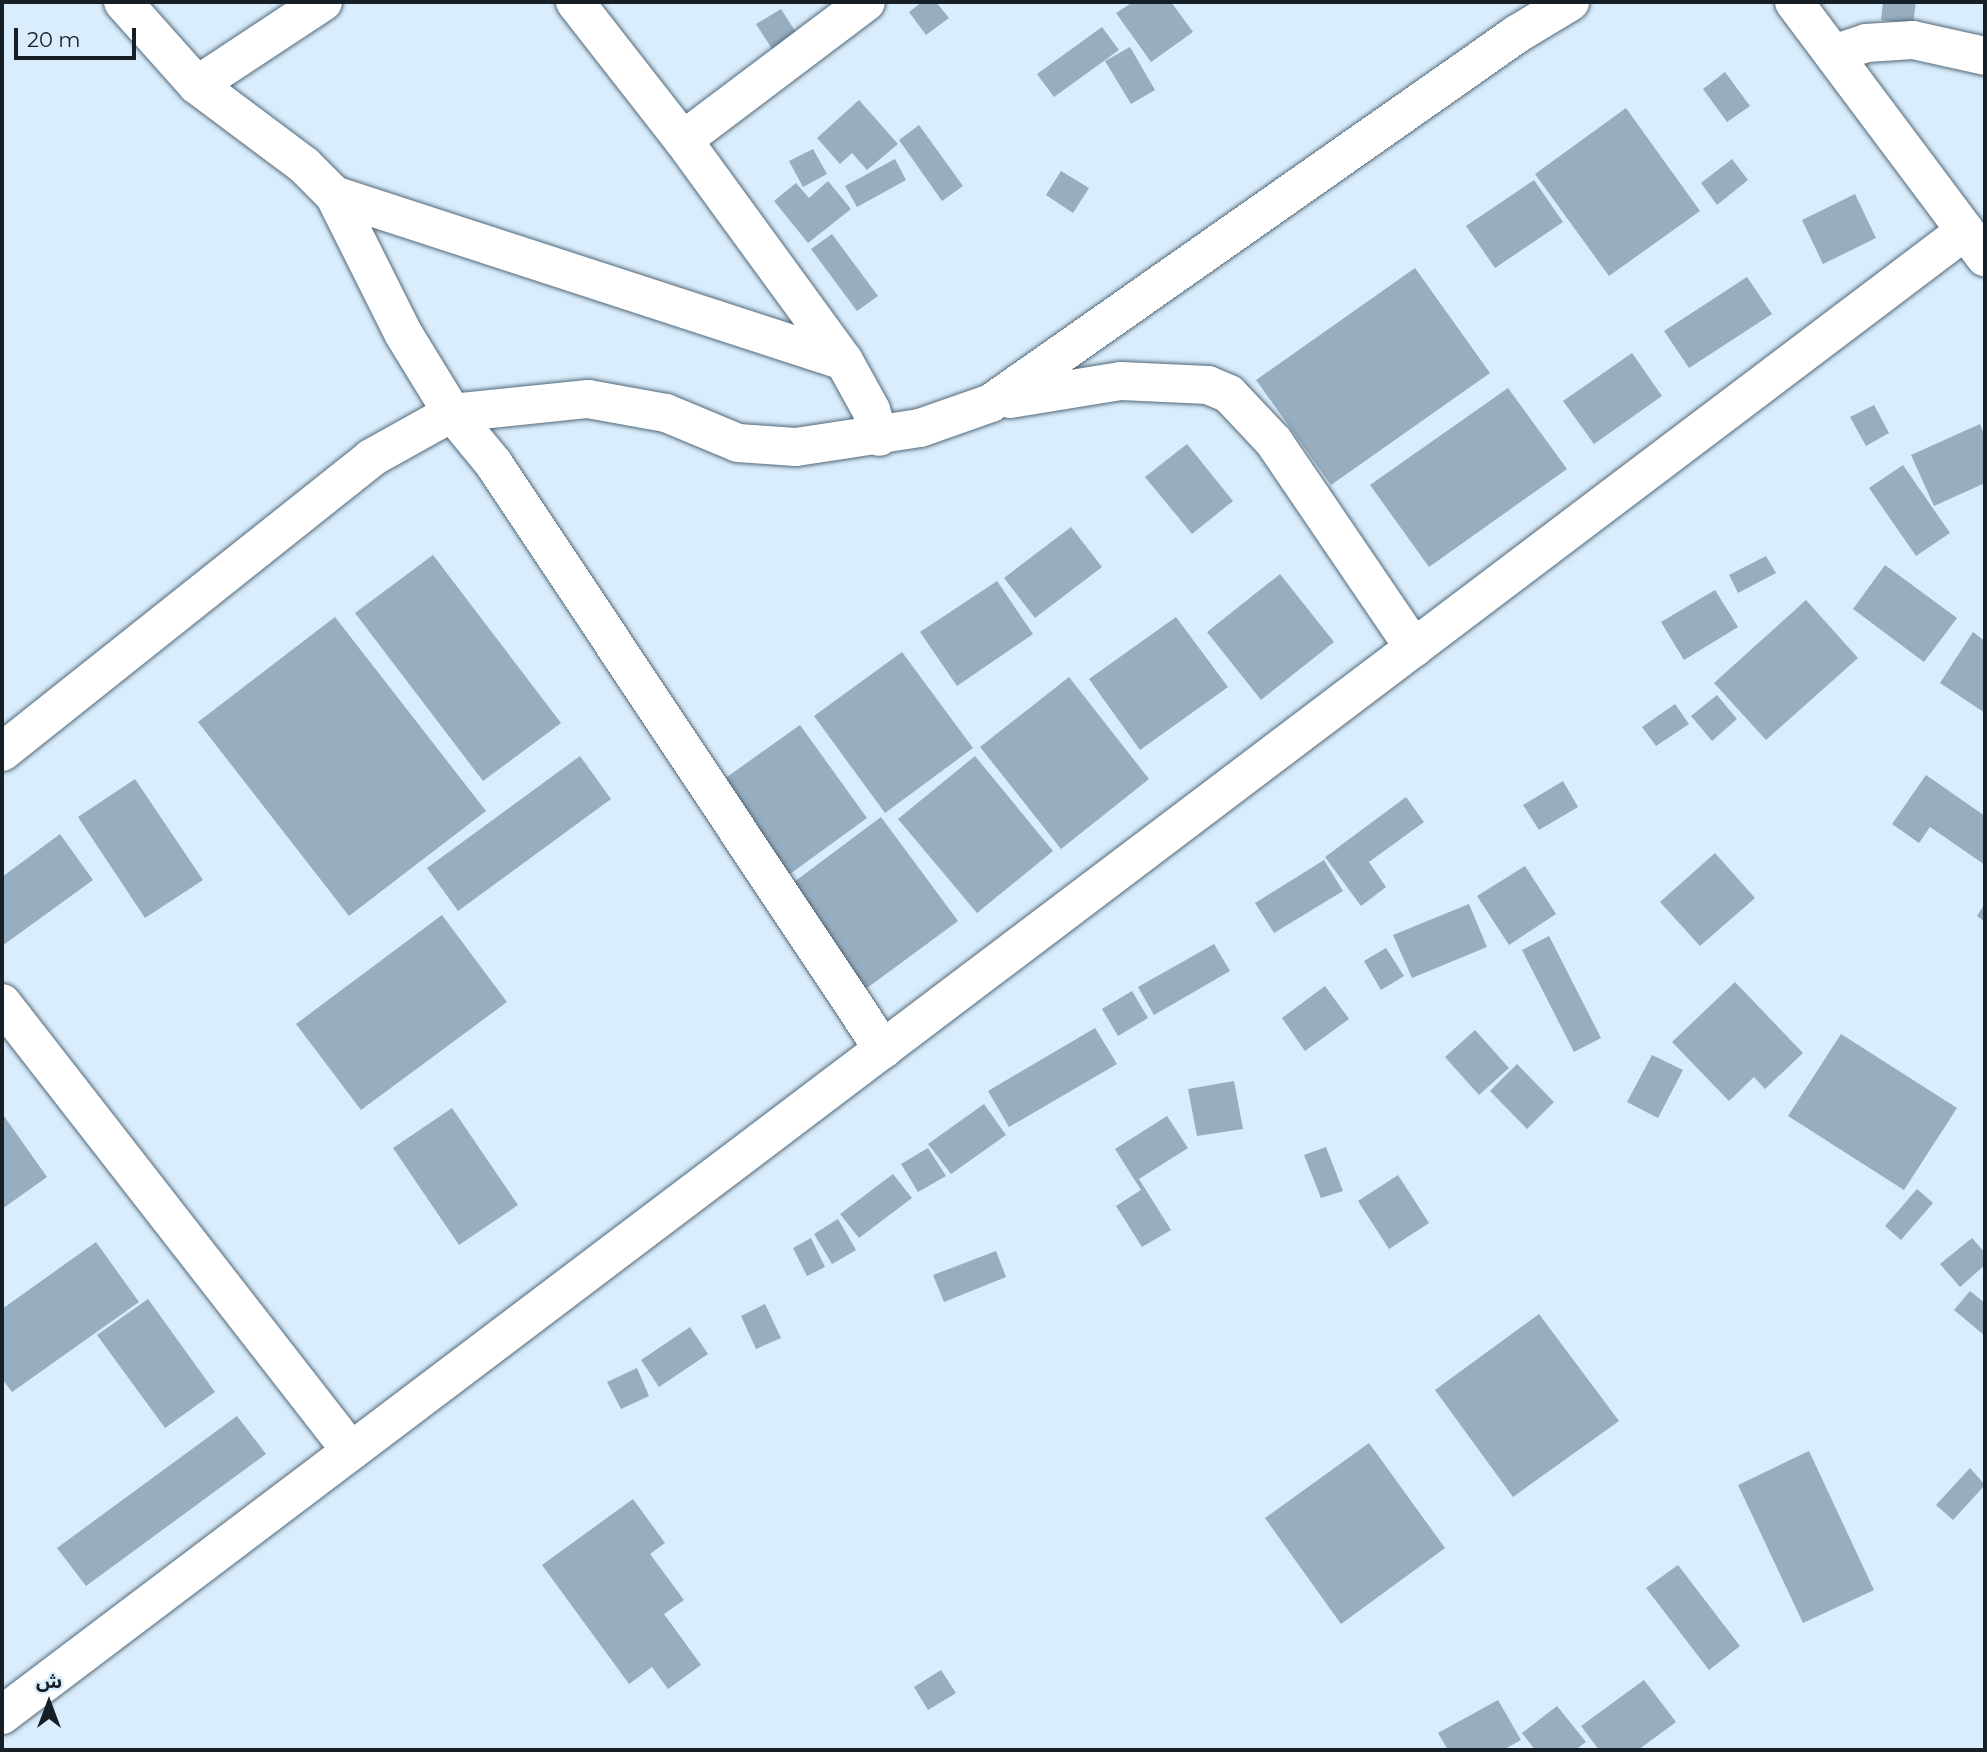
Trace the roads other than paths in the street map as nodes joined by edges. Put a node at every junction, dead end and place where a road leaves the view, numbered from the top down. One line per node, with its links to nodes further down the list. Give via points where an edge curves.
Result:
1 (123, 2): 9 (street)
2 (323, 2): 9 (street)
3 (575, 2): 10 (street)
4 (866, 2): 10 (street)
5 (1570, 2): 14 (street, via 1517,34)
6 (1803, 7): 7 (street)
7 (1833, 54): 8 (street, via 1866,43 1913,40); 12 (street)
8 (1985, 56)
9 (197, 85): 11 (street, via 304,165)
10 (683, 140): 13 (street)
11 (334, 195): 13 (street); 15 (street, via 403,333)
12 (1975, 244): 17 (street)
13 (844, 360): 16 (street, via 872,410)
14 (991, 403): 16 (street); 17 (street, via 1067,386 1121,381 1208,385 1229,394 1274,442)
15 (452, 414): 16 (street, via 587,399 666,414 718,438 750,445 796,447); 18 (street, via 371,458); 20 (street, via 494,464)
16 (879, 437)
17 (1413, 648): 20 (street)
18 (2, 752)
19 (2, 1003): 21 (street)
20 (883, 1049): 21 (street)
21 (351, 1451): 22 (street)
22 (2, 1715)

